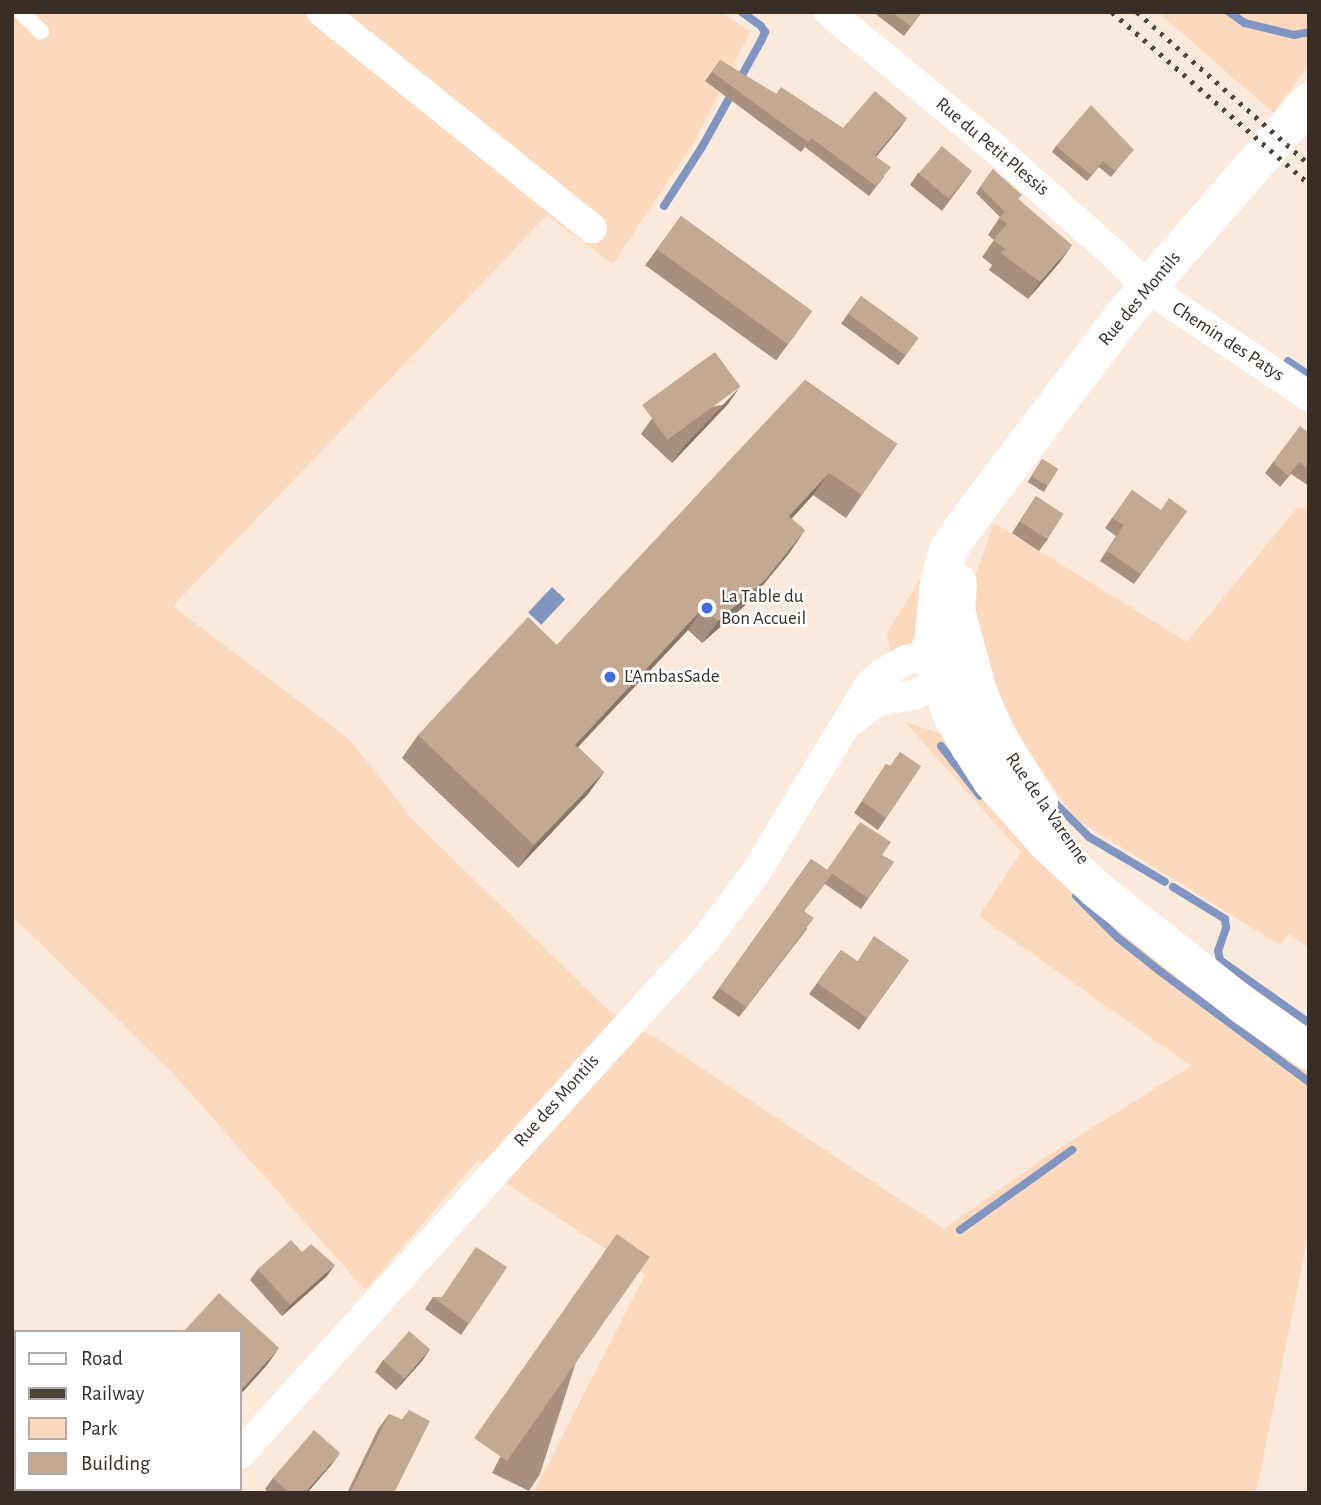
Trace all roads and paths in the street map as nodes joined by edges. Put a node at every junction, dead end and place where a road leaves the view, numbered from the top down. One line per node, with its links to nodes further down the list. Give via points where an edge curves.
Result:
1 (21, 12): 4 (lane)
2 (322, 12): 6 (street)
3 (829, 12): 7 (street, Rue du Petit Plessis, via 996,149)
4 (41, 31)
5 (1309, 102): 7 (street, Rue des Montils)
6 (592, 228)
7 (1148, 288): 8 (street, Chemin des Patys); 9 (street, Rue des Montils, via 948,550 934,613)
8 (1309, 396)
9 (945, 670): 10 (street, Rue des Montils, via 903,698 878,701); 10 (street, Rue des Montils, via 906,660 876,678); 11 (street, Rue de la Varenne, via 978,692 996,734 1031,793 1088,868); 11 (street, Rue de la Varenne, via 992,781 1096,889)
10 (845, 726): 13 (street, Rue des Montils, via 755,873 707,938)
11 (1148, 930): 12 (street, Rue de la Varenne)
12 (1309, 1051)
13 (242, 1452)

